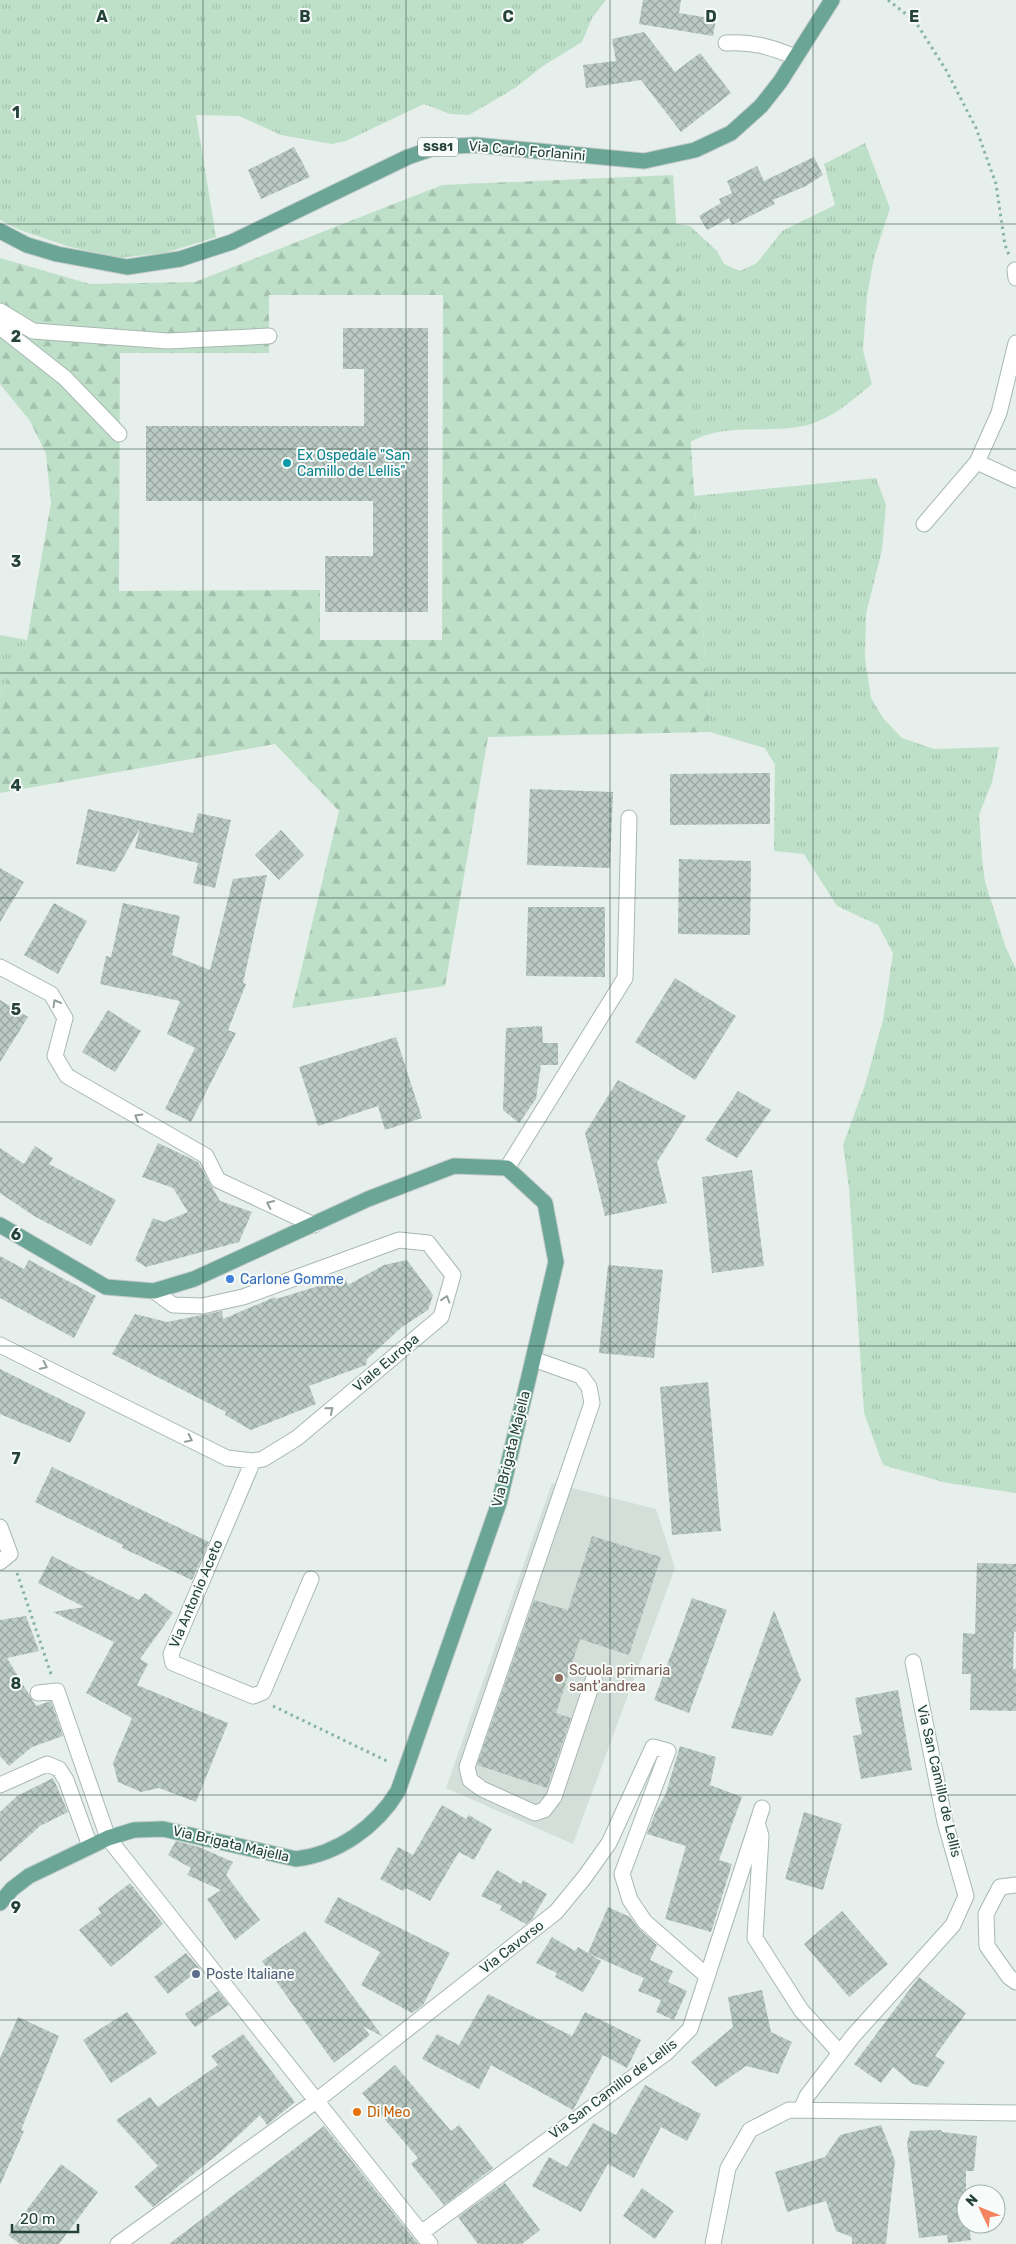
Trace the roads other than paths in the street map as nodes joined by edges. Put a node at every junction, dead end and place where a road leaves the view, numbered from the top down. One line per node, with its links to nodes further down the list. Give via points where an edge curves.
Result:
1 (832, 0): 3 (main road, Via Carlo Forlanini / SS81)
2 (726, 43): 3 (street, via 762,45)
3 (795, 57): 4 (main road, Via Carlo Forlanini / SS81, via 761,106 731,133 695,150 644,161 475,145 437,147 408,157 232,242 180,259 128,267 57,254)
4 (0, 232)
5 (0, 311): 7 (street, via 33,331 168,341)
6 (0, 328): 9 (street, via 65,378)
7 (269, 336)
8 (1016, 343): 10 (street, via 999,413)
9 (119, 434)
10 (977, 462): 11 (street); 12 (street)
11 (1016, 480)
12 (924, 524)
13 (629, 818): 15 (street, via 625,978)
14 (0, 967): 17 (street, one-way to 14, via 218,1180 206,1156 67,1076 55,1056 65,1018 51,994)
15 (507, 1168): 17 (main road, via 454,1166 368,1199); 20 (main road, Via Brigata Majella, via 545,1203 556,1262)
16 (0, 1225): 18 (main road, via 106,1286)
17 (314, 1225): 18 (main road, via 194,1279)
18 (154, 1291): 21 (street, Viale Europa, one-way to 18, via 263,1459 297,1438 441,1317 453,1276 428,1242 400,1240 243,1297 202,1306 173,1304)
19 (0, 1345): 21 (street, Viale Europa, one-way to 21, via 227,1458)
20 (533, 1359): 26 (street, via 581,1376 589,1388 592,1403 467,1766 470,1780 482,1789 535,1813 544,1810 554,1797); 29 (main road, Via Brigata Majella, via 499,1503 398,1791 387,1808 372,1824 336,1847 313,1857 296,1859 163,1829 134,1830)
21 (253, 1461): 24 (street, Via Antonio Aceto, via 171,1654 173,1663 253,1696 263,1692)
22 (0, 1528): 23 (street)
23 (5, 1558)
24 (311, 1579)
25 (913, 1662): 35 (street, Via San Camillo de Lellis, via 945,1822 966,1896 953,1925)
26 (594, 1678)
27 (38, 1694): 29 (street, Via San Camillo de Lellis, via 57,1691)
28 (0, 1785): 30 (street, via 47,1764 59,1769)
29 (108, 1838): 30 (main road, Via Brigata Majella); 36 (street, Via San Camillo de Lellis)
30 (90, 1846): 32 (main road, Via Brigata Majella, via 29,1876)
31 (1016, 1885): 34 (street, via 1000,1887 986,1914 987,1946)
32 (0, 1903)
33 (707, 1976): 35 (street, Via San Camillo de Lellis, via 759,1815 761,1836 755,1938 801,2010); 36 (street, Via Cavorso, via 645,1922 630,1900 622,1874 668,1751 653,1747 609,1843 556,1912); 39 (street, Via San Camillo de Lellis, via 690,2029 666,2053)
34 (1016, 1982)
35 (840, 2053): 37 (street, Via San Camillo de Lellis, via 807,2096)
36 (316, 2102): 39 (street, Via San Camillo de Lellis); 40 (street, Via Cavorso)
37 (801, 2110): 38 (street); 41 (street, via 789,2110 750,2130 728,2168)
38 (1016, 2113)
39 (425, 2238)
40 (118, 2244)
41 (713, 2244)

